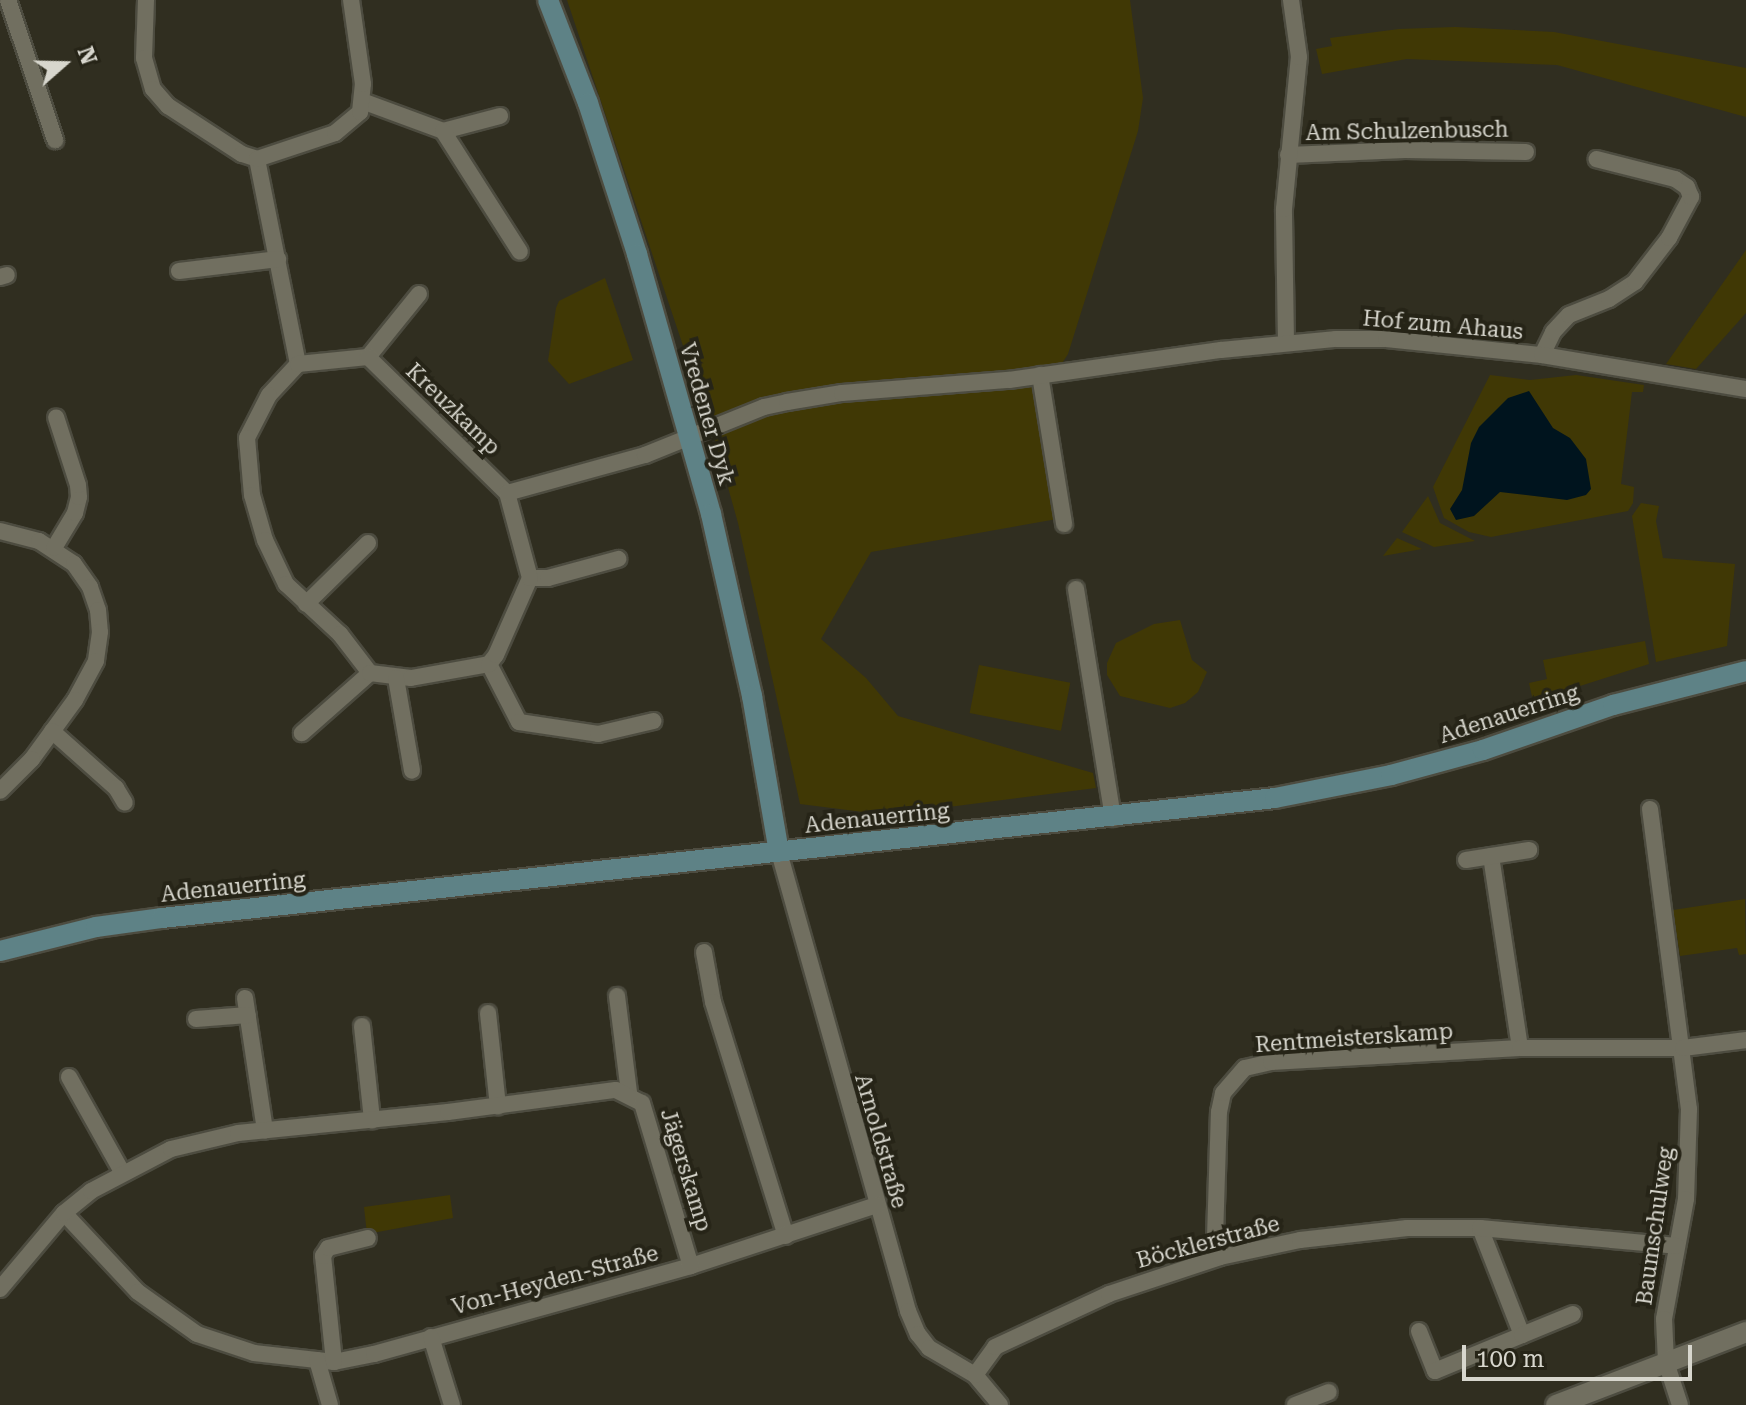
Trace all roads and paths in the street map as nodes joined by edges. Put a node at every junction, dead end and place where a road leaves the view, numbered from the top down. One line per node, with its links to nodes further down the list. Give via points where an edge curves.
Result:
1 (8, 0): 9 (street)
2 (146, 0): 13 (street, via 144,58 153,89 168,106)
3 (351, 0): 6 (street)
4 (548, 0): 25 (main road, Vredener Dyk, via 593,118)
5 (1291, 0): 11 (street, Am Schulzenbusch, via 1299,70)
6 (362, 101): 8 (street); 13 (street, via 360,112 335,133)
7 (500, 116): 8 (street)
8 (443, 131): 14 (street)
9 (55, 140)
10 (1526, 152): 11 (street, Am Schulzenbusch)
11 (1288, 155): 18 (street, Am Schulzenbusch)
12 (1596, 159): 19 (street, via 1675,179 1691,197 1669,238 1635,282 1569,315)
13 (258, 167): 15 (street)
14 (520, 252)
15 (278, 259): 16 (street); 21 (street)
16 (179, 271)
17 (419, 294): 20 (street)
18 (1286, 342): 19 (street, Hof zum Ahaus, via 1386,339); 22 (street, Hof zum Ahaus)
19 (1542, 355): 23 (street, Hof zum Ahaus)
20 (368, 357): 21 (street); 26 (street, Kreuzkamp)
21 (298, 364): 34 (street, via 256,416 247,438 247,463 275,566)
22 (1040, 375): 25 (street, Hof zum Ahaus, via 812,397 764,407); 27 (street)
23 (1746, 389)
24 (56, 417): 30 (street, via 79,497)
25 (689, 438): 26 (street); 48 (main road, Vredener Dyk, via 730,592)
26 (507, 493): 32 (street)
27 (1064, 524)
28 (0, 531): 30 (street)
29 (368, 543): 34 (street)
30 (54, 548): 40 (street, via 90,587 100,632 86,683)
31 (618, 559): 32 (street)
32 (530, 578): 35 (street)
33 (1076, 589): 46 (street)
34 (306, 604): 37 (street, via 340,634)
35 (489, 664): 38 (street); 39 (street, via 519,722 598,734)
36 (1746, 671): 46 (main road, Adenauerring, via 1613,705 1483,750 1359,783)
37 (370, 673): 38 (street); 41 (street)
38 (396, 678): 42 (street)
39 (654, 721)
40 (52, 731): 43 (street); 44 (street, via 116,788)
41 (302, 733)
42 (412, 771)
43 (0, 791)
44 (125, 803)
45 (1650, 809): 59 (street)
46 (1113, 818): 48 (main road, Adenauerring)
47 (1529, 850): 49 (street)
48 (779, 852): 51 (main road, Adenauerring, via 162,918 96,927); 66 (street, Arnoldstraße)
49 (1491, 856): 50 (street); 58 (street)
50 (1466, 860)
51 (0, 951)
52 (704, 952): 69 (street, via 713,1002)
53 (617, 996): 61 (street, Jägerskamp)
54 (488, 1013): 62 (street)
55 (196, 1019): 64 (street, via 247,1006)
56 (362, 1026): 63 (street)
57 (1746, 1040): 59 (street, Rentmeisterskamp)
58 (1520, 1048): 59 (street, Rentmeisterskamp); 72 (street, Rentmeisterskamp, via 1271,1062 1245,1068 1223,1093 1219,1112 1215,1238)
59 (1683, 1048): 71 (street, Baumschulweg, via 1690,1160)
60 (69, 1077): 65 (street)
61 (629, 1093): 62 (street, Jägerskamp, via 616,1090); 73 (street, Jägerskamp, via 642,1103)
62 (498, 1106): 63 (street, Jägerskamp)
63 (372, 1120): 64 (street, Jägerskamp)
64 (265, 1130): 65 (street, Jägerskamp, via 171,1149)
65 (122, 1172): 67 (street, Jägerskamp)
66 (876, 1205): 69 (street, Von-Heyden-Straße); 82 (street, Arnoldstraße, via 918,1334 942,1359)
67 (64, 1213): 74 (street, Jägerskamp); 80 (street, Von-Heyden-Straße, via 138,1292 197,1334 254,1353)
68 (1480, 1228): 71 (street, Böcklerstraße); 72 (street, Böcklerstraße, via 1336,1233); 78 (street)
69 (786, 1236): 73 (street, Von-Heyden-Straße)
70 (368, 1238): 80 (street, via 328,1248 323,1256)
71 (1676, 1246): 81 (street, Baumschulweg, via 1664,1319)
72 (1220, 1257): 82 (street, Böcklerstraße, via 1124,1288 1018,1334 995,1347)
73 (691, 1266): 79 (street, Von-Heyden-Straße)
74 (0, 1289)
75 (1573, 1314): 78 (street)
76 (1419, 1331): 78 (street, via 1435,1371)
77 (1746, 1332): 81 (street)
78 (1522, 1335)
79 (431, 1337): 80 (street, Von-Heyden-Straße); 85 (street)
80 (326, 1361): 84 (street)
81 (1666, 1362): 88 (street); 89 (street, Baumschulweg)
82 (975, 1375): 86 (street, Arnoldstraße)
83 (1329, 1392): 87 (street)
84 (330, 1405)
85 (452, 1405)
86 (1000, 1405)
87 (1295, 1405)
88 (1556, 1405)
89 (1680, 1405)

